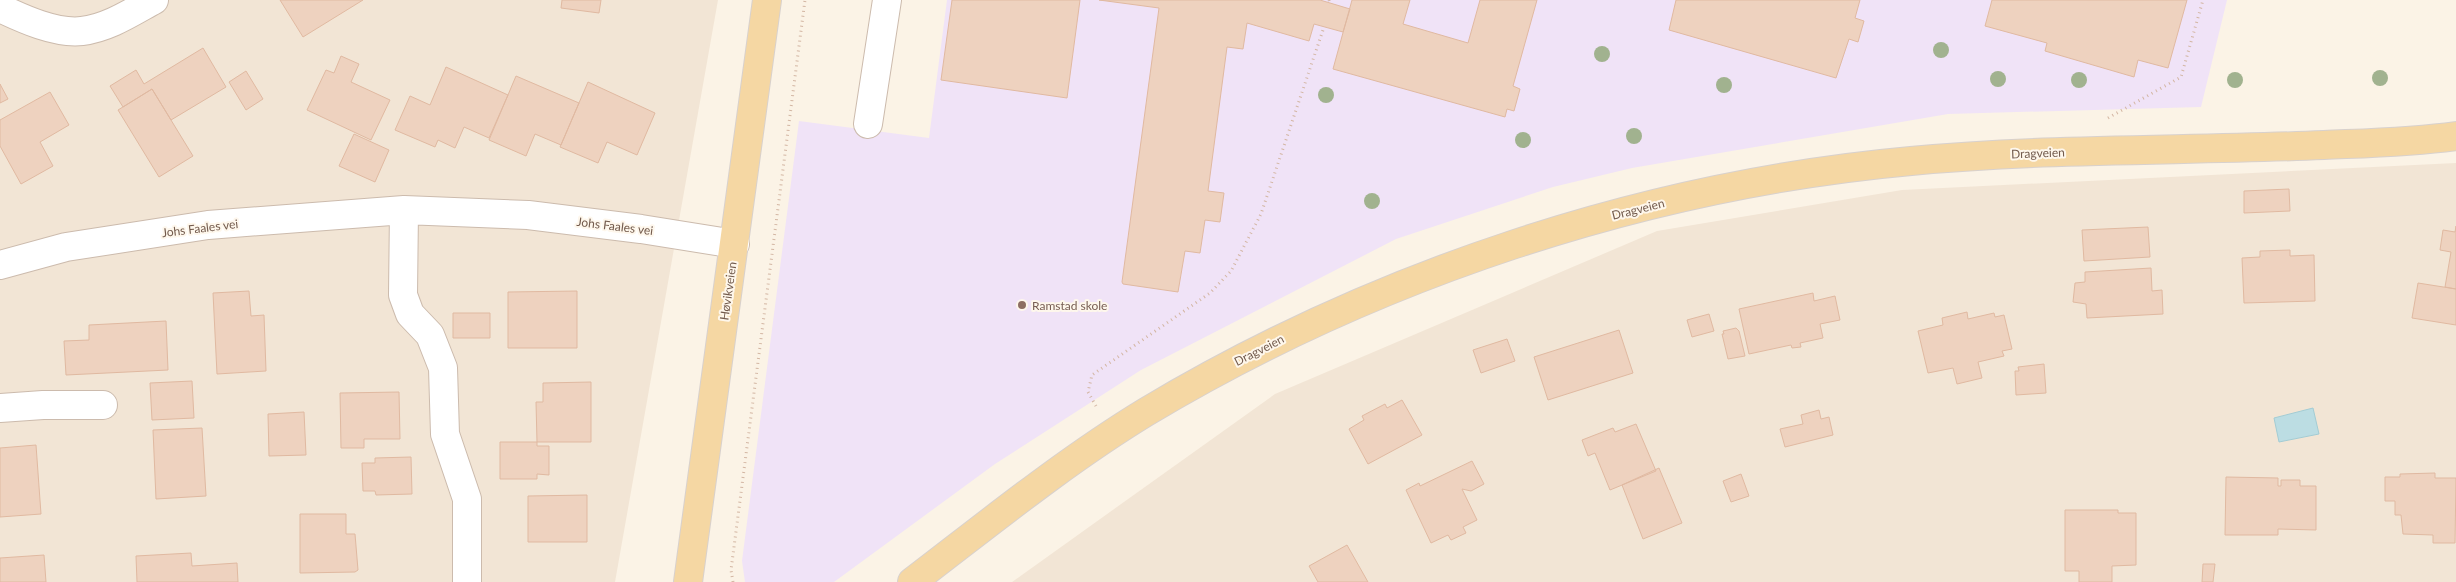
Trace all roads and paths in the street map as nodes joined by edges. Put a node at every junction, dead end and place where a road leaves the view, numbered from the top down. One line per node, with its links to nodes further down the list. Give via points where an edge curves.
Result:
1 (154, 0): 6 (street, via 117,20 82,31 57,29)
2 (767, 0): 12 (main road, Høvikveien)
3 (805, 0): 19 (path, via 733,550)
4 (887, 0): 9 (street)
5 (2203, 0): 8 (path, via 2181,77)
6 (0, 8)
7 (1324, 27): 16 (path, via 1261,214 1231,271 1210,293 1092,375 1088,392)
8 (2102, 121)
9 (868, 124)
10 (2456, 136): 16 (main road, Dragveien, via 1909,161 1777,178 1699,194 1551,233 1393,288 1240,360)
11 (404, 210): 12 (street, Johs Faales vei, via 528,215); 13 (street, Johs Faales vei, via 208,225 66,247); 17 (street, via 403,295 410,314 430,335 443,368 445,434 467,499)
12 (735, 244): 18 (main road, Høvikveien)
13 (0, 265)
14 (103, 405): 15 (street)
15 (0, 408)
16 (1114, 434): 20 (main road, Dragveien, via 1034,488)
17 (466, 582)
18 (688, 582)
19 (733, 582)
20 (912, 582)

